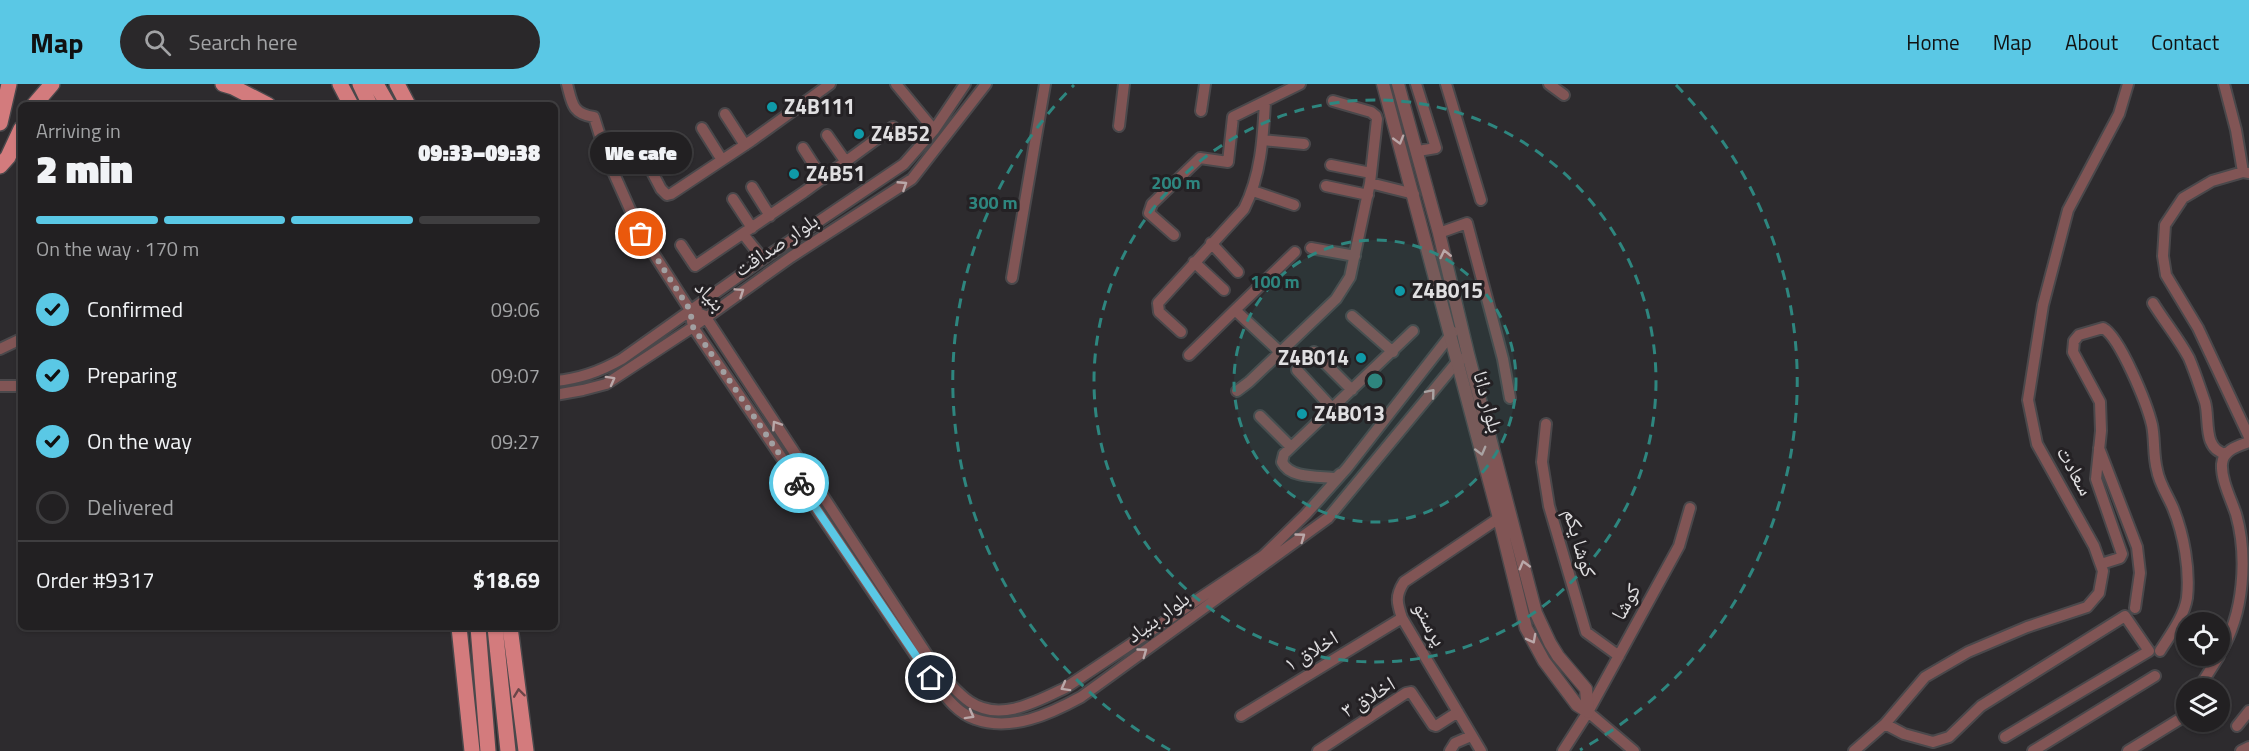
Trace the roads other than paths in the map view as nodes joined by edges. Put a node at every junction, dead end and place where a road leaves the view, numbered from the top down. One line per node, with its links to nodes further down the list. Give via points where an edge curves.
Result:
1 (9, 84): 37 (main road)
2 (52, 84): 28 (main road)
3 (223, 84): 29 (main road)
4 (340, 84): 30 (main road)
5 (360, 84): 31 (main road)
6 (376, 84): 32 (main road)
7 (397, 84): 33 (main road)
8 (567, 84): 80 (street, بنیاد, via 573,106 582,116 594,117 607,158 641,234)
9 (830, 84): 24 (street)
10 (896, 84): 41 (street)
11 (986, 84): 26 (street, بلوار صداقت)
12 (1045, 84): 77 (street)
13 (1124, 84): 38 (street)
14 (1205, 84): 35 (street)
15 (1300, 84): 34 (street)
16 (1383, 84): 60 (street, بلوار دانا, one-way to 60)
17 (1398, 84): 48 (street, بلوار دانا)
18 (1416, 84): 48 (street, via 1436,148)
19 (1446, 84): 63 (street)
20 (1549, 84): 25 (street)
21 (2128, 84): 115 (street, سعادت, via 2119,114 2068,210 2043,305 2028,399 2037,444)
22 (2224, 84): 54 (street)
23 (962, 85): 26 (street); 41 (street, بلوار صداقت)
24 (815, 88): 46 (street)
25 (1564, 95)
26 (974, 98): 82 (street, بلوار صداقت, one-way to 26, via 912,179)
27 (1333, 101): 56 (street, via 1376,116)
28 (37, 102)
29 (262, 102)
30 (349, 102)
31 (369, 102)
32 (386, 102)
33 (406, 102)
34 (1265, 102): 44 (street); 68 (street, via 1233,117 1228,162 1200,158 1152,204 1149,213)
35 (1201, 111)
36 (725, 114): 46 (street)
37 (0, 123)
38 (1119, 126)
39 (702, 128): 49 (street)
40 (893, 128): 50 (street)
41 (934, 130): 74 (street, بلوار صداقت, via 904,164)
42 (18, 135): 52 (main road)
43 (827, 135): 50 (street)
44 (1263, 140): 45 (street); 59 (street)
45 (1304, 144)
46 (745, 145): 49 (street)
47 (803, 148): 55 (street)
48 (1418, 151): 67 (street, بلوار دانا)
49 (722, 160): 53 (street, via 667,195)
50 (846, 162): 55 (street)
51 (1331, 165): 56 (street)
52 (0, 166)
53 (650, 168)
54 (2246, 172): 107 (street, via 2212,181 2183,198 2165,225 2163,256 2166,275 2198,328)
55 (823, 178): 65 (street)
56 (1371, 178): 60 (street); 61 (street)
57 (1326, 186): 61 (street)
58 (752, 188): 65 (street)
59 (1253, 191): 64 (street); 69 (street, via 1244,209)
60 (1413, 194): 85 (street, بلوار دانا)
61 (1368, 195): 73 (street)
62 (733, 199): 66 (street)
63 (1481, 200)
64 (1294, 205)
65 (770, 216): 66 (street)
66 (747, 231): 70 (street, via 695,266); 74 (street)
67 (1439, 232): 85 (street, بلوار دانا, one-way to 67); 103 (street, via 1467,223)
68 (1174, 235)
69 (1211, 243): 75 (street); 76 (street)
70 (681, 245)
71 (1311, 248): 73 (street)
72 (1295, 252): 81 (street)
73 (1355, 256): 90 (street, via 1350,277 1336,299)
74 (762, 259): 80 (street, بلوار صداقت)
75 (1194, 262): 78 (street); 87 (street, via 1158,303 1159,312)
76 (1238, 272)
77 (1012, 278)
78 (1224, 290)
79 (2153, 303): 110 (street, via 2188,358 2206,405 2206,426 2215,449)
80 (690, 310): 82 (street, بنیاد); 84 (street); 97 (street, بلوار صداقت, via 602,370)
81 (1235, 310): 90 (street); 93 (street)
82 (705, 316): 84 (street, بلوار صداقت); 114 (street, بنیاد, one-way to 82)
83 (1352, 316): 92 (street)
84 (693, 327): 95 (street, بلوار بنیاد, one-way to 95, via 931,678 951,703 974,719 998,723 1052,713 1081,697 1328,518); 102 (street, بلوار صداقت, one-way to 84, via 606,384)
85 (1456, 330): 94 (street, بلوار دانا); 95 (street, بلوار دانا); 111 (street, بلوار بنیاد)
86 (1413, 331): 92 (street)
87 (1181, 332)
88 (18, 340): 89 (street)
89 (0, 349)
90 (1279, 351): 101 (street)
91 (1314, 352): 100 (street)
92 (1393, 352): 100 (street)
93 (1189, 354)
94 (1468, 354): 95 (street, بلوار بنیاد); 128 (street, بلوار دانا, one-way to 94, via 1586,689 1550,643 1536,612)
95 (1457, 362): 113 (street, بلوار دانا, one-way to 113)
96 (1297, 370): 104 (street)
97 (558, 380)
98 (0, 386): 99 (street)
99 (18, 386)
100 (1352, 390): 104 (street)
101 (1237, 391)
102 (558, 394)
103 (1510, 398)
104 (1332, 408): 108 (street)
105 (1260, 416): 108 (street)
106 (1546, 424): 124 (street, کوشا یکم, via 1542,462 1549,506 1586,632)
107 (2249, 440): 110 (street)
108 (1291, 447): 111 (street, via 1282,462 1285,469 1296,474 1336,478)
109 (2099, 447): 115 (street, via 2096,479 2121,554 2120,558); 116 (street, via 2137,547 2140,573); 123 (street, via 2100,402 2073,352 2079,335 2103,328 2117,344 2144,398 2152,424 2157,472 2180,528 2187,600)
110 (2226, 454): 122 (street, via 2222,464 2241,544 2242,579)
111 (1347, 468): 114 (street, بلوار بنیاد, one-way to 114, via 1263,556 1065,688 1034,703 998,712 970,702 939,673)
112 (1690, 508): 124 (street, کوشا, via 1680,546)
113 (1499, 518): 117 (street, پرستو, via 1404,582 1396,603); 128 (street, بلوار دانا, one-way to 128, via 1526,628 1544,661 1577,705)
114 (867, 561)
115 (2101, 564): 131 (street, سعادت, via 2099,593 2087,607 1968,652 1925,677)
116 (2135, 608)
117 (1402, 618): 127 (street, پرستو); 129 (street, اخلاق ۱)
118 (459, 630): 136 (main road)
119 (478, 630): 137 (main road)
120 (495, 630): 138 (main road)
121 (510, 630): 139 (main road, one-way to 121)
122 (2230, 632)
123 (2160, 651)
124 (1619, 656): 128 (street, کوشا)
125 (2155, 676): 146 (street)
126 (2249, 711): 132 (street)
127 (1458, 712): 133 (street, پرستو); 140 (street, اخلاق ۳, via 1433,725 1411,693 1406,693)
128 (1588, 712): 143 (street); 144 (street)
129 (1241, 716)
130 (2176, 721): 147 (street)
131 (1885, 724): 134 (street, via 1933,742 1949,737 1980,706 2125,615 2149,651); 145 (street, سعادت)
132 (2236, 726)
133 (1471, 736): 141 (street, via 1455,743); 142 (street, پرستو)
134 (2004, 737)
135 (2249, 747): 148 (street)
136 (472, 751)
137 (488, 751)
138 (508, 751)
139 (526, 751)
140 (1318, 751)
141 (1450, 751)
142 (1481, 751)
143 (1563, 751)
144 (1634, 751)
145 (1854, 751)
146 (2033, 751)
147 (2128, 751)
148 (2241, 751)

